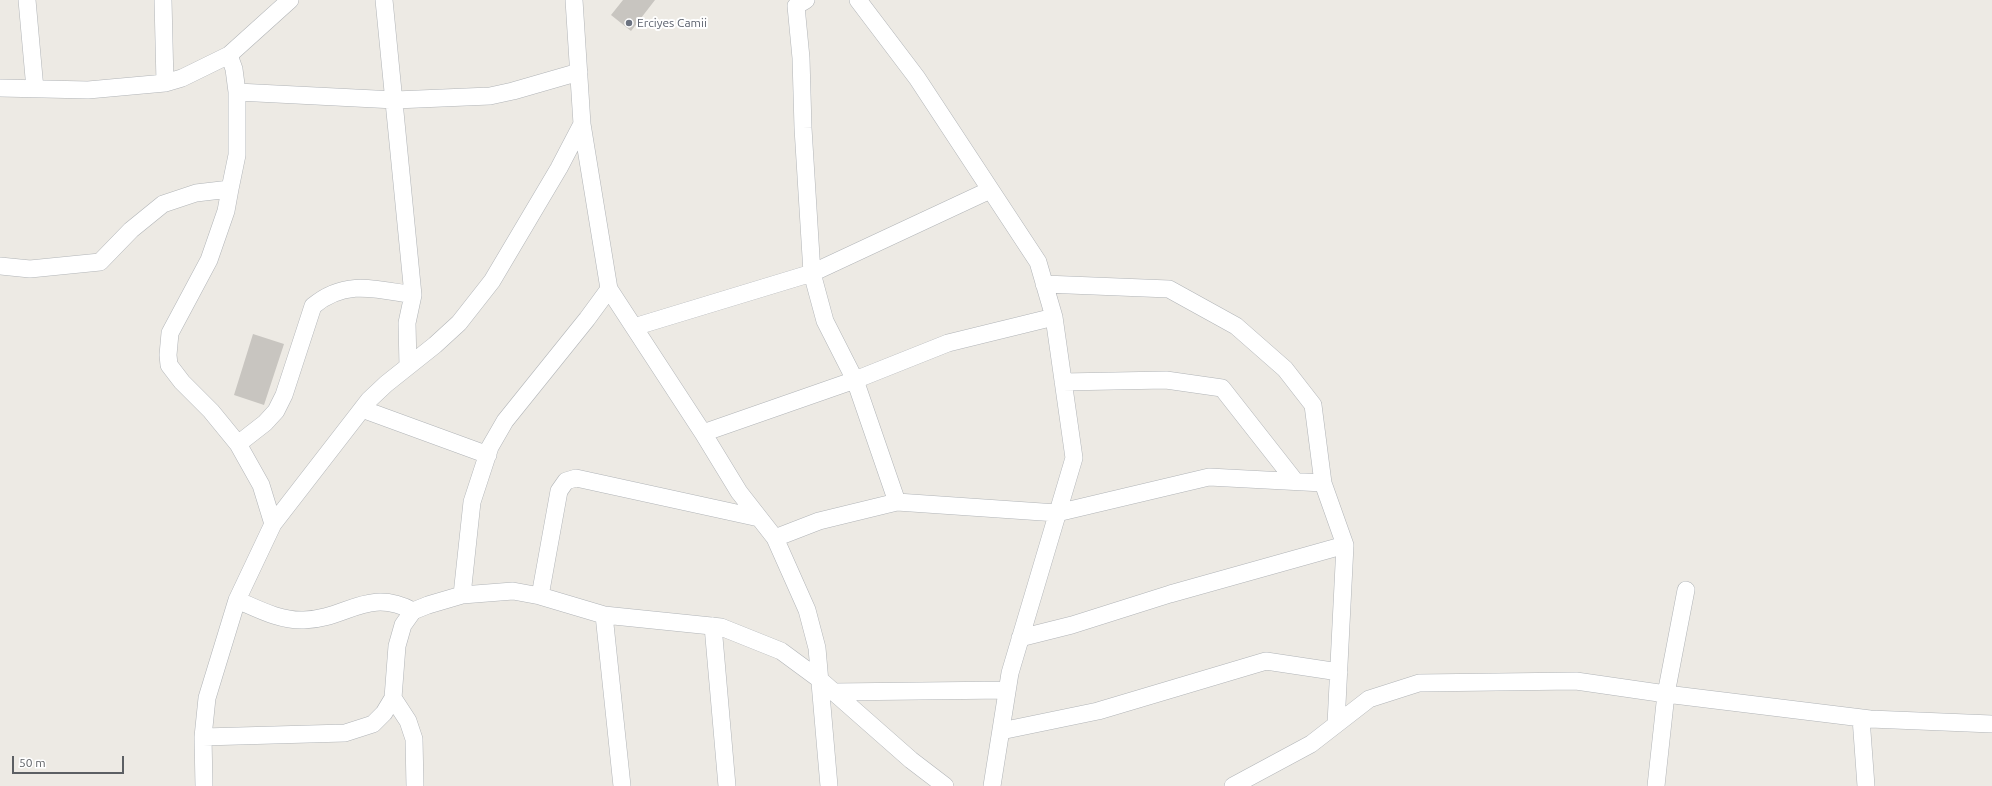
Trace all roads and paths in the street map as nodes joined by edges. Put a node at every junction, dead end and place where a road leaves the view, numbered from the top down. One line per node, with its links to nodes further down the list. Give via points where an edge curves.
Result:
1 (27, 0): 12 (street)
2 (163, 0): 10 (street)
3 (290, 0): 8 (street)
4 (384, 0): 14 (street)
5 (574, 0): 9 (street)
6 (806, 0): 19 (street, via 796,6 802,58 803,128)
7 (858, 0): 17 (street, via 917,78)
8 (229, 55): 10 (street, via 182,78); 13 (street)
9 (579, 72): 14 (street, via 490,96); 15 (street)
10 (165, 83): 12 (street, via 88,90)
11 (0, 88): 12 (street)
12 (35, 89)
13 (237, 92): 14 (street); 16 (street, via 237,154)
14 (395, 100): 22 (street)
15 (582, 124): 21 (street); 25 (street, via 492,281 459,323)
16 (230, 189): 18 (street, via 196,193 162,204 131,230 100,262 30,269); 30 (street, via 226,210 209,260 170,333 168,355 169,365 182,382 211,411)
17 (990, 190): 19 (street); 20 (street, via 1038,262)
18 (0, 266)
19 (812, 273): 24 (street); 26 (street, via 825,321)
20 (1044, 284): 23 (street); 33 (street, via 1169,289 1236,326 1285,369 1313,405)
21 (609, 289): 24 (street); 31 (street, via 588,319 505,421)
22 (413, 296): 25 (street, via 406,323); 30 (street, via 374,289 341,289 313,306 284,395 276,411)
23 (1054, 318): 26 (street, via 948,343); 27 (street)
24 (634, 327): 29 (street)
25 (408, 366): 28 (street)
26 (856, 380): 29 (street); 34 (street)
27 (1063, 382): 32 (street, via 1166,380 1222,388); 35 (street, via 1074,458)
28 (362, 409): 31 (street); 37 (street)
29 (703, 433): 36 (street, via 739,492)
30 (238, 444): 37 (street, via 261,485)
31 (488, 455): 41 (street, via 472,502)
32 (1295, 481): 33 (street); 35 (street, via 1208,477)
33 (1323, 483): 39 (street)
34 (897, 502): 35 (street); 38 (street, via 819,521)
35 (1057, 513): 47 (street)
36 (759, 518): 38 (street); 42 (street, via 576,478 566,480 559,490)
37 (273, 524): 43 (street)
38 (775, 538): 49 (street, via 807,610 817,648)
39 (1345, 545): 47 (street); 48 (street)
40 (1686, 590): 52 (street)
41 (462, 595): 42 (street, via 513,591); 44 (street)
42 (540, 596): 45 (street)
43 (237, 600): 44 (street, via 271,615 303,620 322,618 361,604 379,602 398,603); 58 (street, via 207,698)
44 (413, 612): 53 (street, via 403,624 397,646)
45 (604, 615): 46 (street); 61 (street)
46 (713, 626): 49 (street, via 781,651); 62 (street)
47 (1020, 638): 50 (street)
48 (1338, 672): 55 (street); 57 (street, via 1266,661 1098,711)
49 (819, 679): 51 (street); 63 (street)
50 (1007, 690): 51 (street); 57 (street)
51 (834, 692): 64 (street, via 911,760)
52 (1666, 694): 54 (street); 55 (street, via 1576,681 1419,684 1369,699); 67 (street)
53 (393, 698): 58 (street, via 384,713 373,724 345,733); 60 (street, via 408,721 414,739)
54 (1861, 718): 56 (street); 68 (street)
55 (1336, 724): 66 (street, via 1311,744)
56 (1992, 724)
57 (1001, 731): 65 (street)
58 (203, 737): 59 (street)
59 (204, 786)
60 (415, 786)
61 (622, 786)
62 (727, 786)
63 (829, 786)
64 (945, 786)
65 (992, 786)
66 (1233, 786)
67 (1656, 786)
68 (1866, 786)

